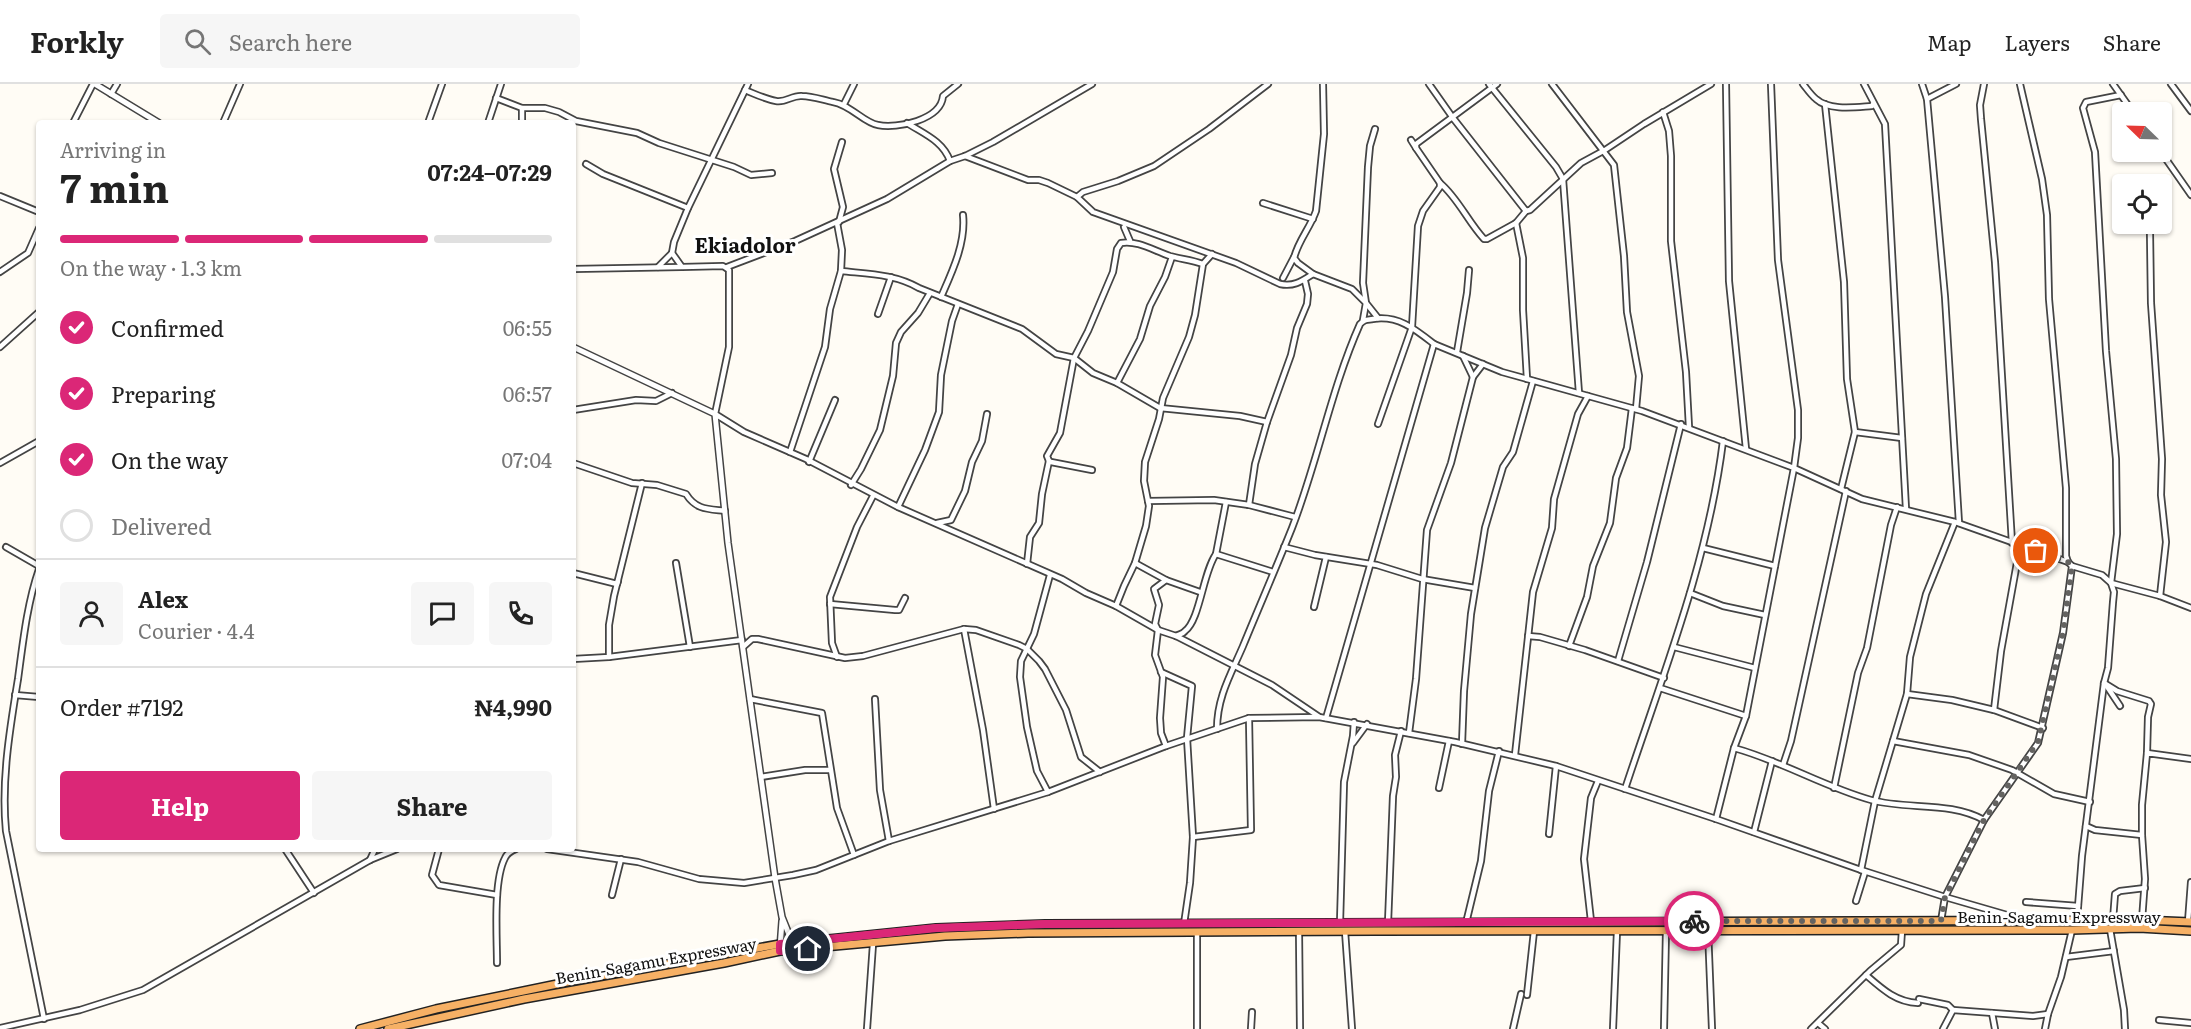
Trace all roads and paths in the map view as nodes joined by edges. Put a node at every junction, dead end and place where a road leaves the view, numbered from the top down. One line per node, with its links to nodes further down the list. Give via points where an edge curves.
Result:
1 (94, 84): 27 (street); 39 (street)
2 (117, 84): 27 (street)
3 (240, 84): 41 (street)
4 (442, 84): 42 (street)
5 (501, 84): 29 (street)
6 (748, 84): 26 (street)
7 (854, 84): 32 (street)
8 (958, 84): 47 (street, via 943,96 940,107)
9 (1092, 84): 53 (street)
10 (1268, 84): 63 (street, via 1154,166)
11 (1323, 84): 69 (street, via 1323,134)
12 (1429, 84): 38 (street)
13 (1552, 84): 52 (street)
14 (1712, 84): 37 (street)
15 (1726, 84): 127 (street, via 1729,281)
16 (1771, 84): 133 (street, via 1778,260 1798,410)
17 (1803, 84): 33 (street)
18 (1864, 84): 34 (street)
19 (1923, 84): 30 (street)
20 (1956, 84): 30 (street)
21 (1984, 84): 150 (street, via 1980,105 1995,262)
22 (2020, 84): 157 (street, via 2047,215 2049,299 2066,488)
23 (2113, 84): 28 (street)
24 (2171, 84): 36 (street)
25 (1492, 85): 38 (street); 59 (street)
26 (745, 90): 32 (street, via 774,101 786,102 800,95); 54 (street)
27 (111, 94): 40 (street)
28 (2121, 95): 31 (street); 171 (street, via 2086,102 2083,108 2096,152 2116,459 2117,534)
29 (496, 99): 35 (street); 43 (street)
30 (1927, 99): 149 (street, via 1945,297)
31 (2126, 102)
32 (843, 104): 47 (street, via 876,125)
33 (1825, 104): 34 (street); 123 (street, via 1844,282 1846,379)
34 (1873, 104): 124 (street, via 1885,124)
35 (522, 108): 44 (street); 45 (street, via 552,110)
36 (2191, 111)
37 (1663, 112): 52 (street); 122 (street, via 1669,131 1671,241)
38 (1453, 118): 51 (street, via 1416,144); 67 (street)
39 (75, 120)
40 (154, 120)
41 (224, 120)
42 (429, 120)
43 (489, 120)
44 (522, 120)
45 (570, 120)
46 (576, 123): 54 (street, via 637,133)
47 (907, 123): 55 (street, via 946,150)
48 (1375, 129): 94 (street, via 1368,167)
49 (1411, 140): 51 (street)
50 (842, 142): 70 (street, via 834,169 843,207)
51 (1416, 148): 60 (street)
52 (1605, 150): 59 (street); 115 (street, via 1614,165 1627,312 1639,376)
53 (965, 156): 55 (street); 63 (street)
54 (711, 160): 58 (street, via 751,175); 65 (street)
55 (950, 161): 70 (street)
56 (2168, 162): 61 (street)
57 (586, 164): 65 (street)
58 (772, 173)
59 (1563, 179): 67 (street); 111 (street)
60 (1440, 183): 71 (street, via 1484,239); 100 (street, via 1418,226)
61 (2191, 195)
62 (0, 196): 66 (street)
63 (1077, 197): 77 (street, via 1093,212)
64 (1263, 203): 69 (street)
65 (688, 208): 76 (street)
66 (36, 211)
67 (1526, 211): 71 (street)
68 (963, 215): 93 (street, via 965,231)
69 (1314, 219): 79 (street)
70 (838, 222): 83 (street); 86 (street)
71 (1516, 223): 108 (street, via 1523,258)
72 (1124, 227): 75 (street)
73 (2150, 234): 176 (street, via 2166,542)
74 (36, 235): 87 (street, via 28,253)
75 (1130, 241): 78 (street); 105 (street, via 1120,243 1117,249 1113,272)
76 (672, 253): 81 (street); 82 (street)
77 (1212, 254): 80 (street); 91 (street, via 1280,284)
78 (1172, 256): 80 (street); 109 (street, via 1140,339)
79 (1294, 257): 88 (street); 90 (street)
80 (1203, 264): 114 (street, via 1189,337)
81 (658, 267): 82 (street); 84 (street)
82 (682, 267): 83 (street)
83 (728, 267): 117 (street, via 729,347)
84 (576, 269)
85 (1469, 270): 104 (street)
86 (841, 271): 89 (street); 128 (street, via 825,347)
87 (0, 272)
88 (1313, 274): 91 (street); 94 (street, via 1352,289)
89 (891, 277): 92 (street); 96 (street)
90 (1283, 278)
91 (1305, 281): 119 (street, via 1307,304)
92 (930, 293): 93 (street); 136 (street, via 896,343 893,376 880,430)
93 (941, 297): 95 (street)
94 (1366, 303): 98 (street); 99 (street)
95 (958, 304): 105 (street, via 1022,329 1056,354); 143 (street, via 940,375 939,412)
96 (878, 314)
97 (36, 315): 102 (street)
98 (1378, 318): 99 (street); 100 (street)
99 (1363, 320): 147 (street, via 1334,390)
100 (1412, 327): 101 (street); 120 (street)
101 (1434, 344): 104 (street); 160 (street)
102 (0, 346)
103 (576, 348): 110 (street)
104 (1459, 353): 106 (street); 107 (street)
105 (1074, 358): 109 (street, via 1093,373); 129 (street, via 1063,423 1047,456)
106 (1483, 364): 107 (street); 108 (street)
107 (1473, 377): 168 (street, via 1451,463 1427,530)
108 (1530, 380): 111 (street); 173 (street, via 1513,452 1503,467 1485,528)
109 (1117, 383): 114 (street)
110 (672, 393): 116 (street, via 656,401 636,400); 117 (street)
111 (1579, 393): 112 (street)
112 (1588, 396): 115 (street); 186 (street, via 1578,414 1554,499 1552,528 1533,592)
113 (835, 400): 130 (street)
114 (1160, 408): 119 (street); 140 (street, via 1145,462)
115 (1634, 409): 121 (street); 188 (street, via 1627,448 1616,478 1610,523)
116 (576, 410)
117 (715, 414): 128 (street); 146 (street)
118 (987, 414): 148 (street, via 982,441 956,513 951,520)
119 (1267, 422): 142 (street)
120 (1378, 424)
121 (1681, 424): 122 (street); 195 (street)
122 (1689, 428): 125 (street)
123 (1855, 432): 124 (street); 138 (street)
124 (1902, 438): 145 (street)
125 (1723, 441): 127 (street); 154 (street)
126 (36, 443): 131 (street)
127 (1746, 449): 133 (street)
128 (789, 452): 130 (street)
129 (1049, 461): 134 (street); 161 (street, via 1039,523 1030,537)
130 (809, 462): 136 (street)
131 (0, 463)
132 (576, 464): 135 (street)
133 (1794, 468): 138 (street); 163 (street)
134 (1092, 470)
135 (642, 483): 146 (street, via 686,494 700,508); 172 (street)
136 (850, 484): 139 (street)
137 (643, 490): 172 (street)
138 (1844, 490): 144 (street); 231 (street)
139 (873, 496): 143 (street); 178 (street, via 856,527)
140 (1148, 501): 141 (street); 159 (street, via 1146,526)
141 (1226, 502): 142 (street); 155 (street)
142 (1249, 505): 147 (street)
143 (898, 507): 148 (street)
144 (1897, 507): 145 (street); 239 (street)
145 (1906, 509): 149 (street)
146 (725, 511): 187 (street)
147 (1295, 517): 153 (street)
148 (937, 523): 161 (street)
149 (1957, 523): 150 (street); 202 (street, via 1926,594 1910,657)
150 (2012, 543): 151 (street)
151 (2020, 546): 157 (street); 208 (street)
152 (6, 547): 162 (street)
153 (1284, 547): 156 (street); 165 (street)
154 (1703, 548): 163 (street); 175 (street)
155 (1216, 554): 165 (street); 174 (street)
156 (1326, 557): 160 (street); 180 (street)
157 (2068, 562): 164 (street)
158 (676, 563): 189 (street)
159 (1135, 563): 170 (street); 179 (street)
160 (1370, 563): 168 (street); 212 (street)
161 (1027, 564): 167 (street)
162 (36, 565)
163 (1775, 566): 182 (street)
164 (2072, 566): 171 (street, via 2102,576); 215 (street)
165 (1273, 572): 196 (street)
166 (576, 574): 172 (street)
167 (1050, 574): 179 (street); 191 (street)
168 (1422, 579): 173 (street); 218 (street)
169 (36, 580): 203 (street)
170 (1166, 580): 174 (street); 184 (street, via 1154,589 1159,605 1155,624)
171 (2110, 583): 176 (street); 200 (street, via 2114,592)
172 (617, 584): 192 (street, via 609,625)
173 (1475, 588): 222 (street)
174 (1200, 592): 185 (street, via 1193,619 1186,631)
175 (1690, 593): 182 (street); 190 (street)
176 (2160, 596): 181 (street)
177 (905, 598): 178 (street, via 899,610)
178 (830, 604): 193 (street, via 832,643)
179 (1116, 606): 184 (street)
180 (1314, 607)
181 (2191, 608)
182 (1765, 615): 197 (street)
183 (964, 629): 191 (street); 193 (street, via 863,656); 244 (street)
184 (1158, 630): 185 (street); 198 (street, via 1155,655)
185 (1176, 636): 196 (street)
186 (1528, 636): 188 (street); 228 (street)
187 (743, 643): 189 (street); 193 (street, via 758,639); 205 (street)
188 (1569, 646): 195 (street)
189 (690, 647): 192 (street)
190 (1674, 647): 197 (street); 199 (street)
191 (1027, 649): 234 (street, via 1046,669 1066,710 1081,757); 241 (street, via 1020,677 1027,727 1037,771)
192 (609, 657): 194 (street)
193 (837, 657)
194 (576, 659)
195 (1618, 661): 199 (street)
196 (1234, 665): 210 (street); 216 (street, via 1220,699)
197 (1755, 668): 209 (street)
198 (1161, 672): 219 (street, via 1192,686); 223 (street, via 1160,726)
199 (1664, 678): 201 (street)
200 (2104, 683): 207 (street); 227 (street, via 2117,692 2150,700); 243 (street)
201 (1660, 688): 209 (street); 240 (street)
202 (1907, 694): 208 (street); 221 (street)
203 (15, 695): 204 (street); 309 (street, via 4,805 6,831)
204 (36, 697)
205 (750, 699): 233 (street, via 822,713); 236 (street)
206 (875, 699): 252 (street, via 880,790)
207 (2120, 706)
208 (1995, 710): 215 (street)
209 (1746, 716): 225 (street)
210 (1318, 717): 211 (street); 212 (street)
211 (1249, 718): 216 (street); 251 (street, via 1251,831)
212 (1326, 718): 213 (street)
213 (1354, 722): 214 (street); 224 (street)
214 (1367, 724): 217 (street); 224 (street)
215 (2043, 728): 235 (street, via 2034,750)
216 (1217, 729): 219 (street)
217 (1401, 731): 218 (street); 283 (street, via 1395,756)
218 (1409, 733): 220 (street)
219 (1187, 738): 223 (street); 251 (street)
220 (1449, 741): 222 (street); 238 (street)
221 (1893, 741): 235 (street, via 1969,755); 242 (street)
222 (1462, 744): 226 (street)
223 (1166, 746): 234 (street)
224 (1352, 746): 282 (street, via 1344,782)
225 (1734, 748): 230 (street); 245 (street)
226 (1499, 752): 228 (street); 280 (street)
227 (2147, 753): 229 (street); 250 (street)
228 (1515, 755): 232 (street)
229 (2191, 759)
230 (1772, 761): 231 (street); 248 (street)
231 (1783, 765): 239 (street)
232 (1556, 766): 237 (street); 249 (street)
233 (830, 770): 236 (street); 259 (street, via 837,808)
234 (1100, 772): 241 (street)
235 (2017, 772): 243 (street, via 2054,794); 246 (street)
236 (761, 777): 263 (street)
237 (1598, 781): 240 (street); 278 (street, via 1591,798 1584,859)
238 (1440, 788)
239 (1834, 788): 242 (street)
240 (1625, 789): 245 (street)
241 (1048, 792): 244 (street)
242 (1875, 801): 246 (street, via 1947,808); 262 (street)
243 (2090, 802): 247 (street)
244 (993, 809): 252 (street)
245 (1716, 819): 248 (street)
246 (1984, 820): 269 (street)
247 (2086, 826): 250 (street); 272 (street)
248 (1754, 832): 262 (street)
249 (1549, 834)
250 (2142, 835): 265 (street)
251 (1192, 837): 284 (street)
252 (889, 841): 259 (street)
253 (287, 852): 266 (street)
254 (374, 852): 261 (street)
255 (390, 852): 261 (street)
256 (438, 852): 267 (street, via 432,875 439,885)
257 (512, 852): 267 (street, via 505,857)
258 (576, 852): 260 (street)
259 (854, 855): 263 (street, via 816,870)
260 (621, 859): 263 (street, via 699,879 744,883); 268 (street)
261 (370, 860): 266 (street)
262 (1863, 871): 269 (street); 270 (street)
263 (775, 878): 273 (street)
264 (2191, 882): 281 (street)
265 (2145, 888): 276 (street, via 2115,894); 277 (street)
266 (314, 893): 309 (street, via 143,990)
267 (497, 895): 301 (street)
268 (612, 895)
269 (1945, 897): 274 (street); 279 (street)
270 (1856, 901)
271 (2026, 903): 272 (street)
272 (2078, 906): 275 (street)
273 (782, 916): 297 (street); 298 (street)
274 (2026, 920): 275 (highway); 279 (highway)
275 (2077, 920): 276 (highway)
276 (2113, 920): 277 (highway)
277 (2142, 920): 281 (highway)
278 (1591, 921): 279 (highway); 280 (highway)
279 (1941, 921)
280 (1466, 922): 283 (highway)
281 (2189, 922)
282 (1340, 923): 283 (highway); 284 (highway)
283 (1388, 923)
284 (1184, 924): 297 (highway, via 936,928)
285 (2110, 929): 289 (highway, Benin-Sagamu Expressway); 293 (highway, Benin-Sagamu Expressway); 299 (street)
286 (1666, 930): 287 (highway, Benin-Sagamu Expressway); 292 (highway, Benin-Sagamu Expressway); 323 (street)
287 (1708, 930): 288 (highway, Benin-Sagamu Expressway); 324 (street)
288 (1902, 930): 289 (highway, Benin-Sagamu Expressway); 302 (street, via 1901,945)
289 (2072, 930): 300 (street)
290 (1345, 931): 291 (highway, Benin-Sagamu Expressway); 294 (highway, Benin-Sagamu Expressway); 320 (street)
291 (1534, 931): 292 (highway, Benin-Sagamu Expressway); 304 (street)
292 (1617, 931): 322 (street)
293 (2191, 931)
294 (1299, 932): 295 (highway, Benin-Sagamu Expressway); 319 (street)
295 (1197, 933): 296 (highway, Benin-Sagamu Expressway, via 1028,933); 317 (street)
296 (873, 944): 297 (highway, Benin-Sagamu Expressway); 316 (street)
297 (791, 946): 298 (highway)
298 (780, 948): 314 (highway, via 572,981); 315 (highway, Benin-Sagamu Expressway, via 724,963 524,999)
299 (2114, 951): 300 (street); 330 (street)
300 (2066, 957): 308 (street)
301 (497, 963)
302 (1866, 975): 305 (street, via 1906,1002 1948,1005); 311 (street)
303 (1521, 994): 321 (street)
304 (1527, 995)
305 (1953, 1010): 307 (street); 327 (street)
306 (1252, 1012): 318 (street)
307 (1992, 1013): 308 (street); 328 (street)
308 (2048, 1014): 329 (street)
309 (44, 1018): 313 (street)
310 (2158, 1020): 312 (street)
311 (1818, 1023): 325 (street); 326 (street)
312 (2191, 1023)
313 (0, 1028)
314 (360, 1029)
315 (388, 1029)
316 (867, 1029)
317 (1197, 1029)
318 (1251, 1029)
319 (1300, 1029)
320 (1352, 1029)
321 (1513, 1029)
322 (1613, 1029)
323 (1664, 1029)
324 (1712, 1029)
325 (1811, 1029)
326 (1825, 1029)
327 (1943, 1029)
328 (1995, 1029)
329 (2045, 1029)
330 (2125, 1029)

